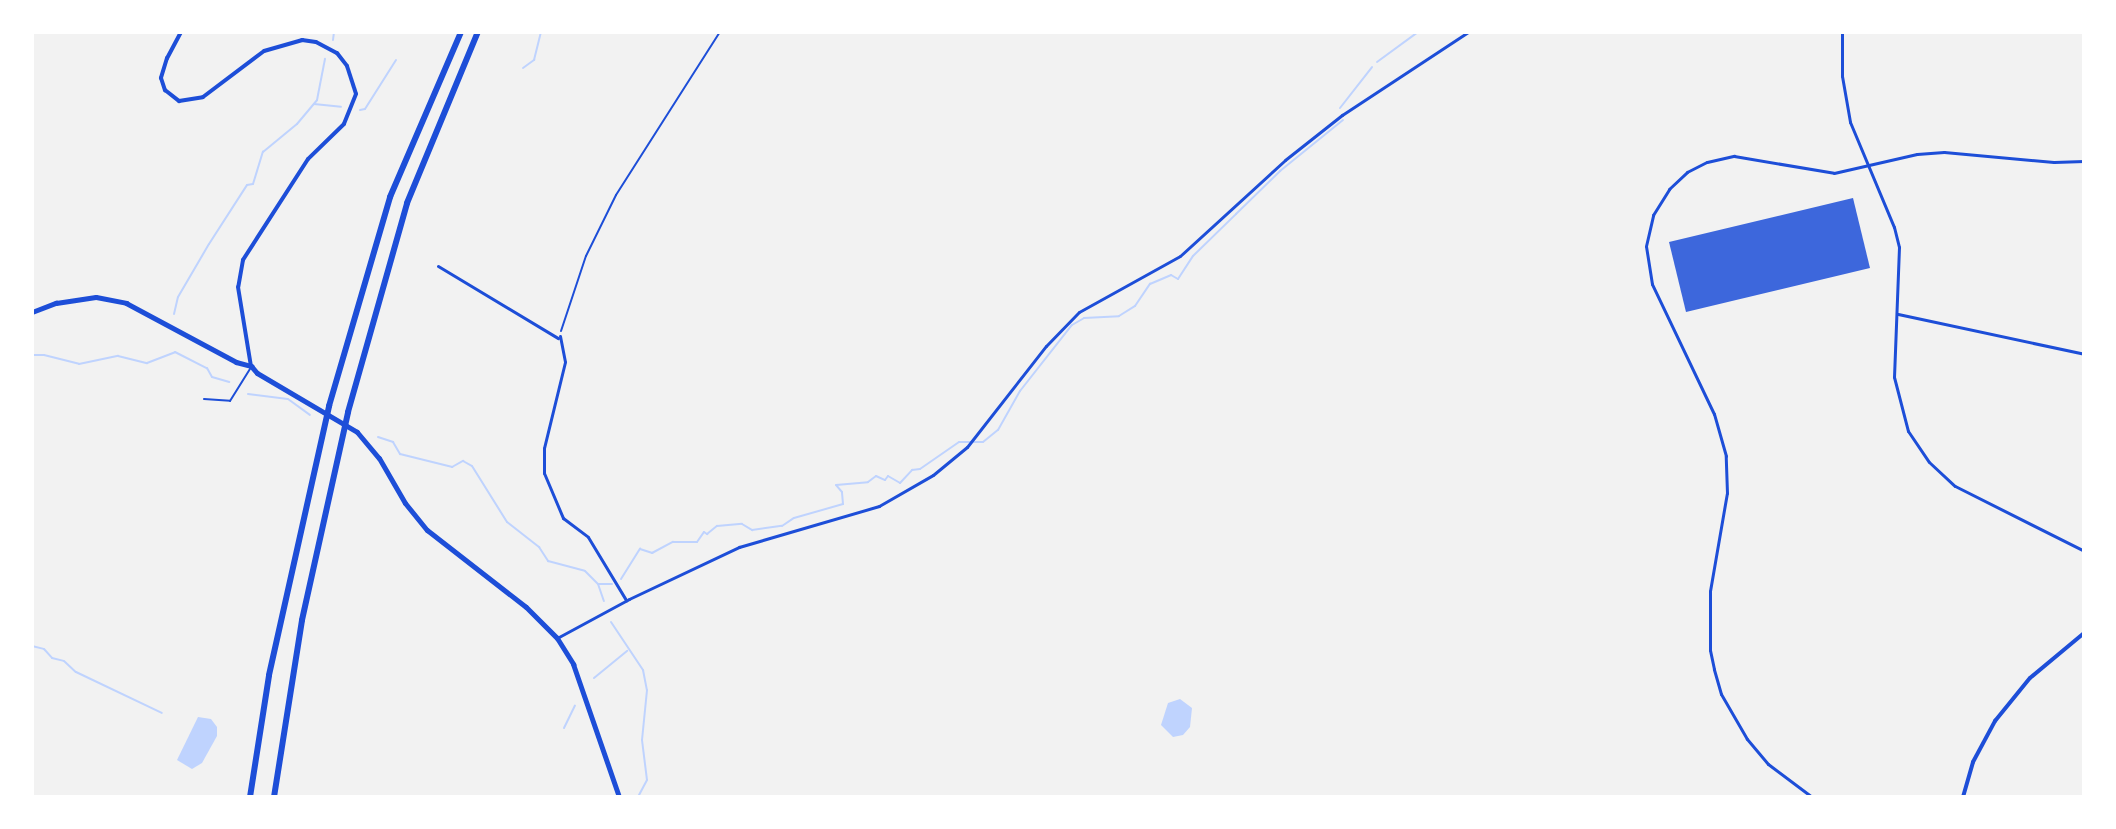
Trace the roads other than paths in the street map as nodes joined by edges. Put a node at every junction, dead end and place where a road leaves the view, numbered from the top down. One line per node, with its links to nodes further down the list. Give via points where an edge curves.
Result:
1 (181, 32): 12 (street, via 161,78 165,90 179,101 203,97 264,51 302,40 337,53 356,94 344,124 308,159 243,260 238,287)
2 (461, 32): 18 (highway, via 390,197 345,346 281,616)
3 (478, 32): 19 (highway, via 407,203 333,468)
4 (1468, 32): 15 (street, via 1342,115 1180,256 1079,312 967,447 933,475 879,506 739,547)
5 (1842, 32): 7 (street, via 1843,90)
6 (2084, 161): 7 (street, via 1944,152)
7 (1870, 167): 10 (street, via 1899,247); 21 (street, via 1815,173 1748,157 1720,158 1675,182 1653,215 1647,235 1652,284 1714,414 1726,456 1727,493 1710,591 1710,650 1721,694 1768,764)
8 (438, 266): 15 (street, via 559,337 565,362 544,448 544,473 563,518 588,537)
9 (32, 312): 12 (main road, via 96,297 126,303)
10 (1898, 314): 11 (street); 14 (street, via 1897,398 1920,452 1962,491)
11 (2084, 354)
12 (251, 366): 13 (lane, via 230,401); 17 (main road, via 357,432 427,530 526,607)
13 (204, 399)
14 (2084, 553)
15 (626, 600): 17 (street)
16 (2084, 634): 22 (street, via 2024,684 1995,721 1973,762)
17 (557, 638): 20 (main road, via 573,664)
18 (250, 797)
19 (274, 797)
20 (619, 797)
21 (1812, 797)
22 (1963, 797)

